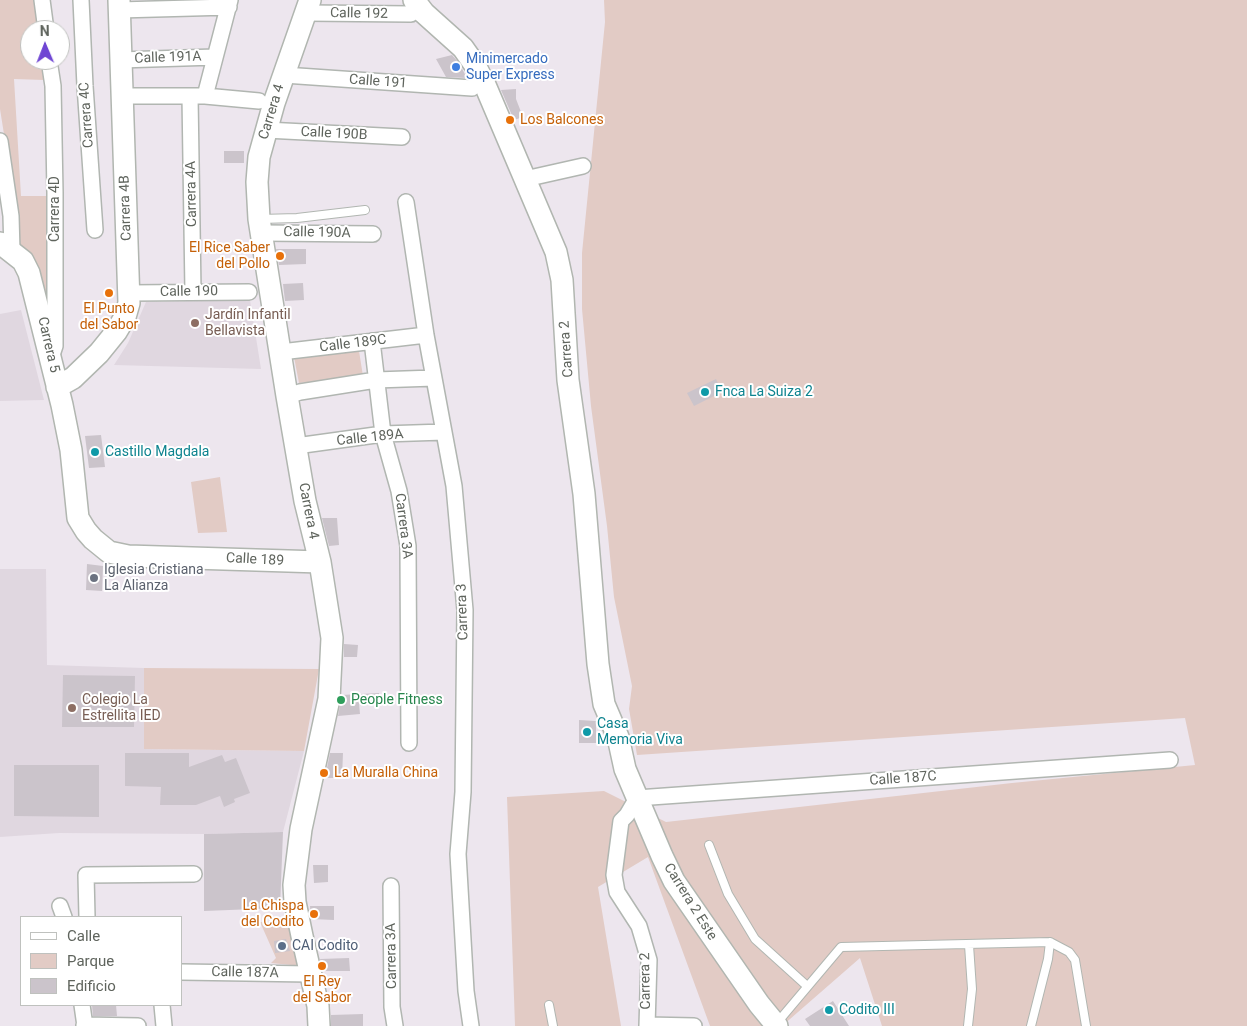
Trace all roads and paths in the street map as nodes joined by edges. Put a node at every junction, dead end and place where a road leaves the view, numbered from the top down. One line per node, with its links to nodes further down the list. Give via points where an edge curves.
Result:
1 (42, 0): 8 (street)
2 (81, 0): 26 (street, Carrera 4C)
3 (182, 4): 4 (street); 5 (street)
4 (230, 4): 9 (street)
5 (119, 5): 10 (main road, Carrera 4B)
6 (308, 6): 7 (street, Calle 192); 12 (main road, Carrera 4)
7 (412, 7): 22 (main road, Carrera 2, via 463,48 475,65)
8 (45, 20)
9 (216, 57): 10 (street, Calle 191A); 16 (street)
10 (120, 60): 14 (main road, Carrera 4B)
11 (51, 70): 35 (street, Carrera 4D, via 55,346)
12 (284, 75): 13 (street, Calle 191); 18 (main road, Carrera 4)
13 (472, 88)
14 (121, 96): 15 (street); 31 (main road, Carrera 4B)
15 (190, 96): 16 (street); 29 (street, Carrera 4A)
16 (205, 96): 17 (street)
17 (259, 101)
18 (266, 130): 19 (street, Calle 190B); 25 (main road, Carrera 4, via 256,182)
19 (402, 137)
20 (0, 141): 28 (street, Carrera 5, via 10,216)
21 (583, 166): 22 (street)
22 (525, 179): 45 (main road, Carrera 2, via 556,252 562,280 566,362 584,494 598,664 604,704)
23 (406, 202): 32 (street, Carrera 3)
24 (365, 210): 25 (lane)
25 (260, 226): 27 (street, Calle 190A); 34 (main road, Carrera 4)
26 (95, 230)
27 (373, 234)
28 (6, 247): 35 (main road, Carrera 5, via 23,260 29,273)
29 (194, 292): 30 (street, Calle 190); 31 (street, Calle 190)
30 (249, 292)
31 (130, 293): 38 (main road, Carrera 4B, via 116,332 80,372)
32 (426, 335): 33 (street, Calle 189C); 36 (street, Carrera 3)
33 (372, 341): 34 (street, Calle 189C); 37 (street, Carrera 3A)
34 (281, 352): 39 (main road, Carrera 4)
35 (50, 358): 38 (main road, Carrera 5)
36 (434, 378): 37 (street); 40 (street, Carrera 3)
37 (376, 380): 39 (street); 41 (street, Carrera 3A)
38 (57, 387): 43 (main road, Carrera 5, via 71,450 78,518 86,531)
39 (286, 396): 42 (main road, Carrera 4)
40 (444, 432): 41 (street, Calle 189A); 67 (street, Carrera 3, via 454,486 464,610 463,792 458,854)
41 (383, 434): 42 (street, Calle 189A); 46 (street, Carrera 3A, via 399,491 408,546)
42 (296, 446): 44 (main road, Carrera 4)
43 (103, 546): 44 (main road, Calle 189, via 109,552 128,556)
44 (320, 562): 56 (main road, Carrera 4, via 332,638 329,699 301,829 294,885)
45 (618, 737): 48 (main road, Carrera 2 Este, via 625,769)
46 (409, 743)
47 (1170, 760): 48 (street, Calle 187C)
48 (637, 798): 62 (main road, Carrera 2 Este, via 674,881 758,1004); 69 (street, Carrera 2, via 621,822 614,875 617,892 639,926 649,960)
49 (709, 845): 57 (lane, via 728,894 756,939)
50 (194, 874): 52 (street, via 86,875)
51 (391, 886): 66 (street, Carrera 3A)
52 (87, 916)
53 (1050, 942): 54 (lane); 72 (lane); 73 (lane, via 1069,952 1075,960)
54 (969, 945): 57 (lane, via 841,947); 71 (lane, via 972,989)
55 (182, 972): 56 (street, Calle 187A)
56 (310, 974): 65 (main road, Carrera 4)
57 (807, 986): 62 (lane)
58 (82, 1006): 61 (street)
59 (162, 1006): 64 (street)
60 (549, 1006): 68 (lane)
61 (84, 1025): 63 (street)
62 (776, 1025)
63 (138, 1026)
64 (164, 1026)
65 (319, 1026)
66 (395, 1026)
67 (471, 1026)
68 (553, 1026)
69 (647, 1026): 70 (street)
70 (694, 1026)
71 (968, 1026)
72 (1031, 1026)
73 (1086, 1026)

